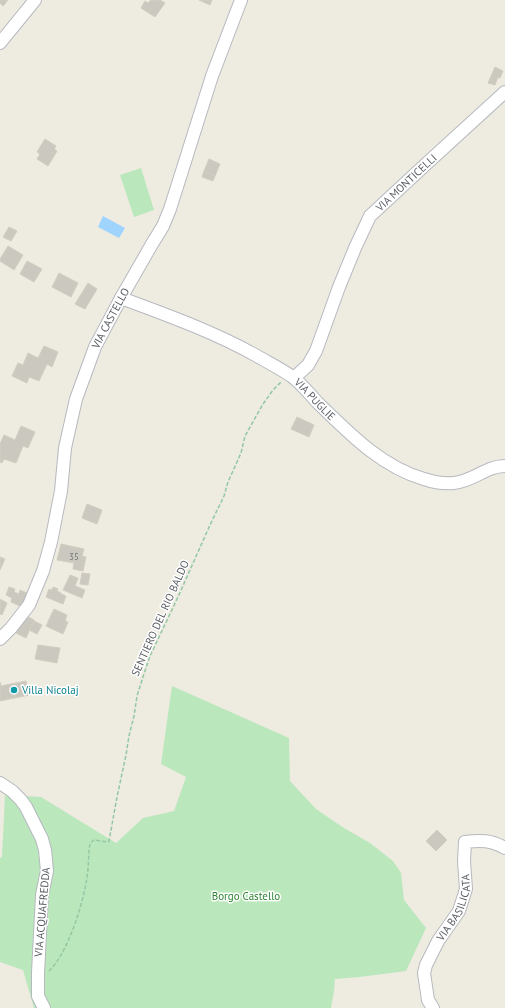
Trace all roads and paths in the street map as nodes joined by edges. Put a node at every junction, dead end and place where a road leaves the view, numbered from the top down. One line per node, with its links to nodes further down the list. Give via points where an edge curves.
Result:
1 (35, 0): 3 (street)
2 (240, 0): 5 (street, VIA CASTELLO, via 212,76 170,210)
3 (0, 43)
4 (505, 92): 6 (street, VIA MONTICELLI, via 370,216 339,287 316,351 308,365)
5 (121, 298): 6 (street, VIA PUGLIE, via 210,332 247,350); 8 (street, VIA CASTELLO, via 95,347 76,399 65,448 61,491 43,571 29,605)
6 (291, 377): 7 (street, VIA PUGLIE, via 359,441 391,465 414,476 454,483 492,468); 11 (path, SENTIERO DEL RIO BALDO, via 273,390 245,436 224,496 150,656 137,696 109,841 94,840 90,843 86,883 69,938 50,970)
7 (505, 466)
8 (0, 639)
9 (0, 783): 11 (street, VIA ACQUAFREDDA, via 12,791 26,807 45,850 47,871 41,901)
10 (505, 848): 13 (street, VIA BASILICATA, via 481,840 465,842 466,889 459,911 438,941 424,973 428,1000)
11 (38, 972): 12 (street, VIA ACQUAFREDDA, via 38,996)
12 (44, 1008)
13 (433, 1008)

